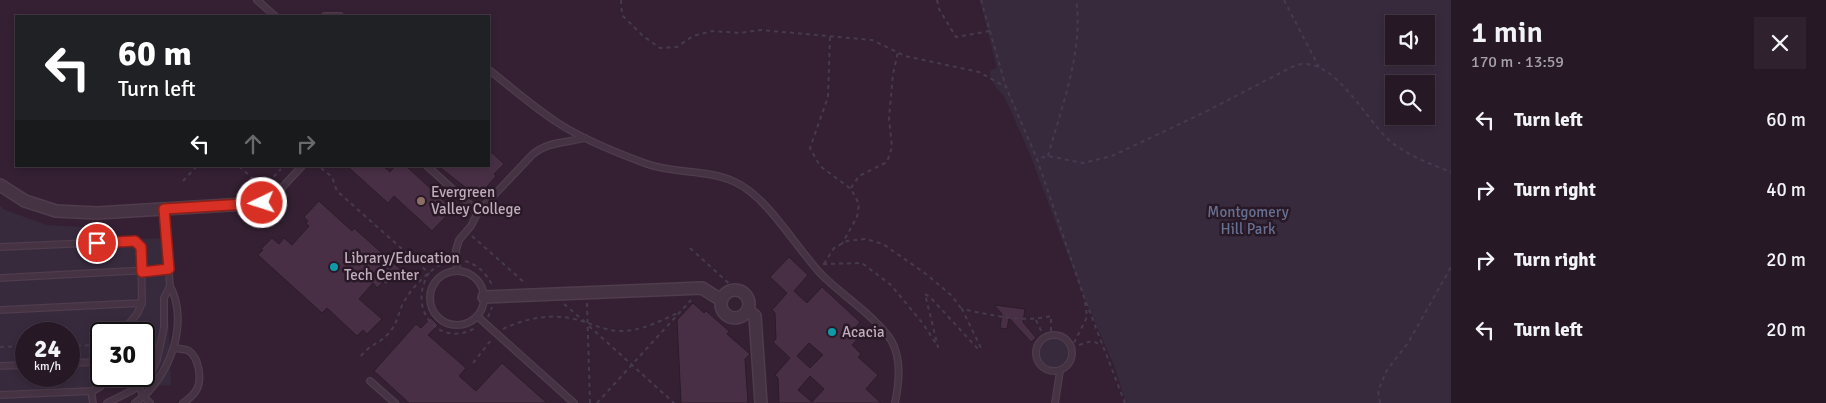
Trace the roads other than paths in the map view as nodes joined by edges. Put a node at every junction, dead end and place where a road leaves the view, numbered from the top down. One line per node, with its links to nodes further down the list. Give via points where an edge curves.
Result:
1 (256, 0): 2 (lane)
2 (274, 15)
3 (490, 71): 4 (lane, via 557,123)
4 (585, 138): 10 (lane, via 540,148); 44 (lane, via 648,164 714,176 751,192 813,265 891,341 900,377)
5 (301, 167): 8 (lane, via 278,192)
6 (428, 167): 10 (lane)
7 (0, 185): 9 (street, via 25,202 56,211 97,213)
8 (262, 203): 9 (street)
9 (164, 209): 12 (lane)
10 (478, 212): 13 (lane, via 459,240)
11 (0, 248): 14 (lane, via 135,241 141,247)
12 (169, 269): 14 (lane); 16 (lane)
13 (457, 271): 17 (lane, via 479,281); 22 (lane, via 447,273 433,285 431,304 435,313 450,324 460,325)
14 (142, 272): 15 (lane); 19 (lane)
15 (0, 278)
16 (170, 286): 24 (lane, via 177,298); 25 (lane, via 164,298 164,328)
17 (489, 296): 18 (street, via 702,288); 22 (lane)
18 (721, 300): 21 (street, via 721,310 728,317 741,317); 21 (street, via 726,292 735,289 744,292 749,301)
19 (142, 303): 20 (lane); 23 (lane)
20 (0, 310)
21 (748, 310): 43 (street, via 755,316)
22 (477, 316): 42 (lane)
23 (130, 322)
24 (174, 348): 35 (lane, via 156,384); 40 (lane, via 189,351 199,372 198,387)
25 (155, 364)
26 (15, 365): 27 (lane)
27 (0, 366)
28 (1060, 370): 28 (lane, via 1072,358 1072,347 1063,337 1048,336 1037,348 1038,361 1047,370); 45 (lane)
29 (370, 381): 41 (lane)
30 (98, 387): 33 (lane)
31 (137, 387): 37 (lane)
32 (139, 387): 35 (lane)
33 (91, 391): 34 (lane); 36 (lane)
34 (0, 395)
35 (144, 397): 38 (lane); 39 (lane)
36 (93, 403)
37 (107, 403)
38 (135, 403)
39 (150, 403)
40 (183, 403)
41 (395, 403)
42 (574, 403)
43 (761, 403)
44 (895, 403)
45 (1056, 403)

